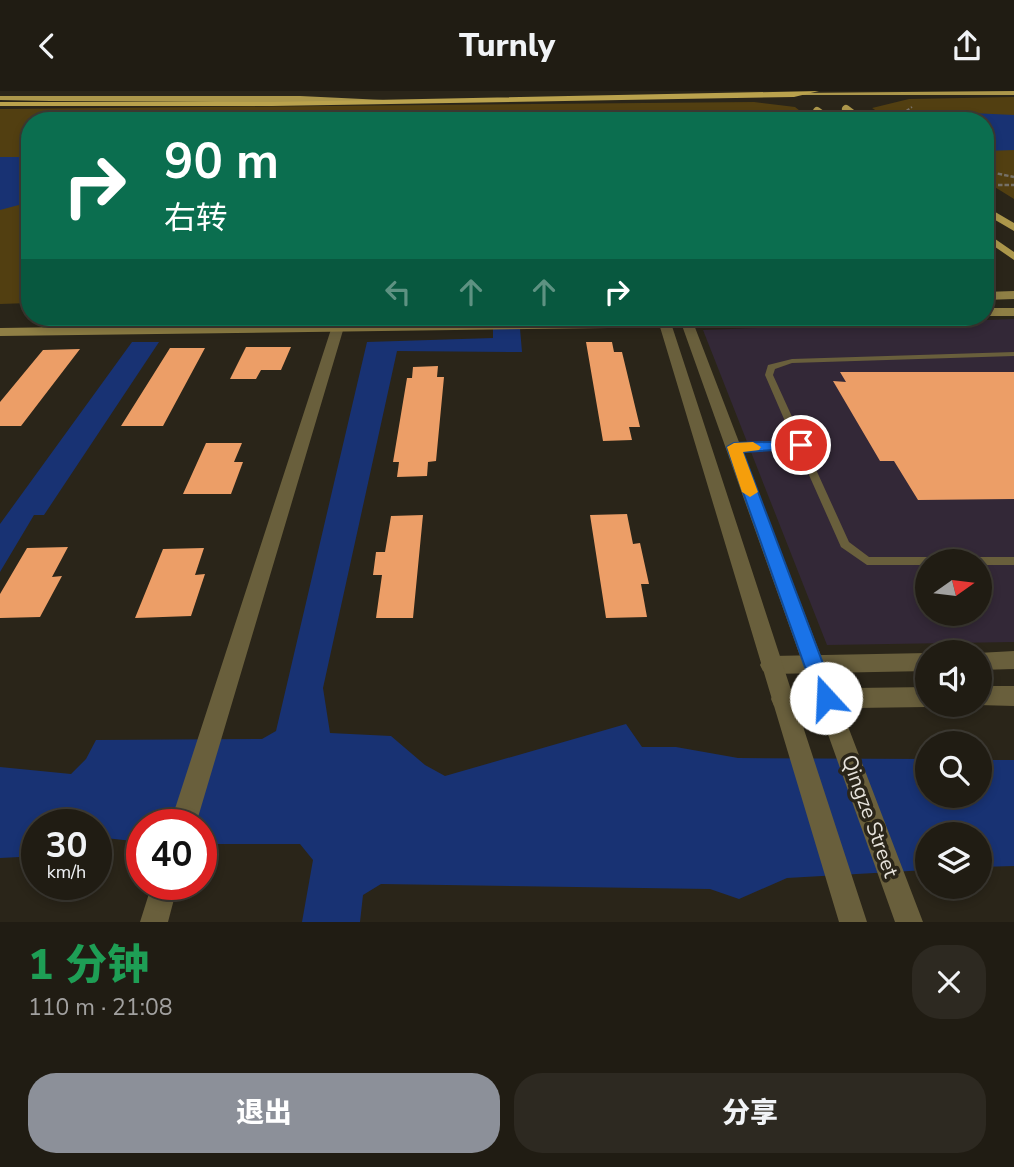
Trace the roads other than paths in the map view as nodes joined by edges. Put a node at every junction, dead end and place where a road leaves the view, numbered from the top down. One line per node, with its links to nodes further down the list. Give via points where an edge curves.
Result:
1 (792, 93): 2 (highway); 5 (highway); 7 (main road, bridge)
2 (820, 93): 3 (main road); 8 (main road, bridge)
3 (1014, 93)
4 (0, 98): 5 (main road)
5 (400, 100): 6 (highway)
6 (0, 104)
7 (818, 112)
8 (851, 112)
9 (994, 215): 10 (main road)
10 (1014, 228)
11 (994, 242): 12 (main road)
12 (1014, 257)
13 (1014, 295): 14 (main road)
14 (994, 296)
15 (994, 312): 16 (main road)
16 (1014, 312)
17 (0, 321): 18 (main road)
18 (21, 321)
19 (216, 326): 23 (main road)
20 (339, 326): 38 (street)
21 (666, 326): 32 (street)
22 (689, 326): 26 (street, Qingze Street)
23 (0, 333)
24 (1014, 354): 25 (lane, via 771,367 769,375)
25 (801, 445): 26 (lane); 27 (lane, via 845,544 858,557 867,561)
26 (734, 447): 31 (street, Qingze Street)
27 (1014, 561)
28 (1014, 660): 29 (street)
29 (992, 661)
30 (915, 662): 31 (street)
31 (814, 664): 32 (street); 36 (street, Qingze Street)
32 (771, 665): 37 (street)
33 (992, 696): 34 (street)
34 (1014, 696)
35 (915, 697): 36 (street)
36 (826, 698): 37 (street); 42 (street, Qingze Street)
37 (782, 699): 41 (street)
38 (187, 809)
39 (160, 900): 40 (street)
40 (154, 922)
41 (853, 922)
42 (909, 922)

